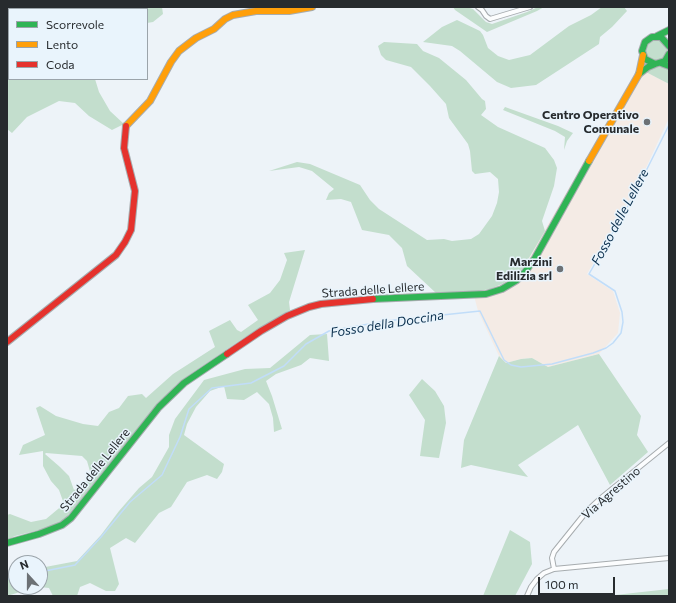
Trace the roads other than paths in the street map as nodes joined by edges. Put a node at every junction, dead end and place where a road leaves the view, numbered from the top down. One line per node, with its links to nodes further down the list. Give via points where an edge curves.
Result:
1 (312, 7): 12 (street, via 233,16 196,38 179,52 150,101 126,126 124,148 134,191 131,230 125,242 116,255)
2 (478, 7): 3 (street, via 490,19)
3 (530, 7)
4 (669, 30): 5 (street)
5 (657, 36): 6 (street, via 664,39); 8 (street, Strada delle Lellere, via 645,42)
6 (669, 46)
7 (669, 54): 9 (street, Strada delle Lellere, via 665,61)
8 (643, 55): 9 (street, via 648,61); 11 (street, Strada delle Lellere)
9 (658, 63): 10 (street); 11 (street, Strada delle Lellere)
10 (669, 66)
11 (638, 74): 14 (street, Strada delle Lellere, via 535,258 513,283 498,291 480,295 350,300 315,305 287,316 254,335 184,383 160,407 71,518 62,525 39,534)
12 (7, 342)
13 (669, 443): 16 (street, Via Agrestino, via 587,511 554,552)
14 (7, 543)
15 (669, 558): 16 (street)
16 (554, 569): 17 (street, via 544,573 531,587)
17 (527, 596)

